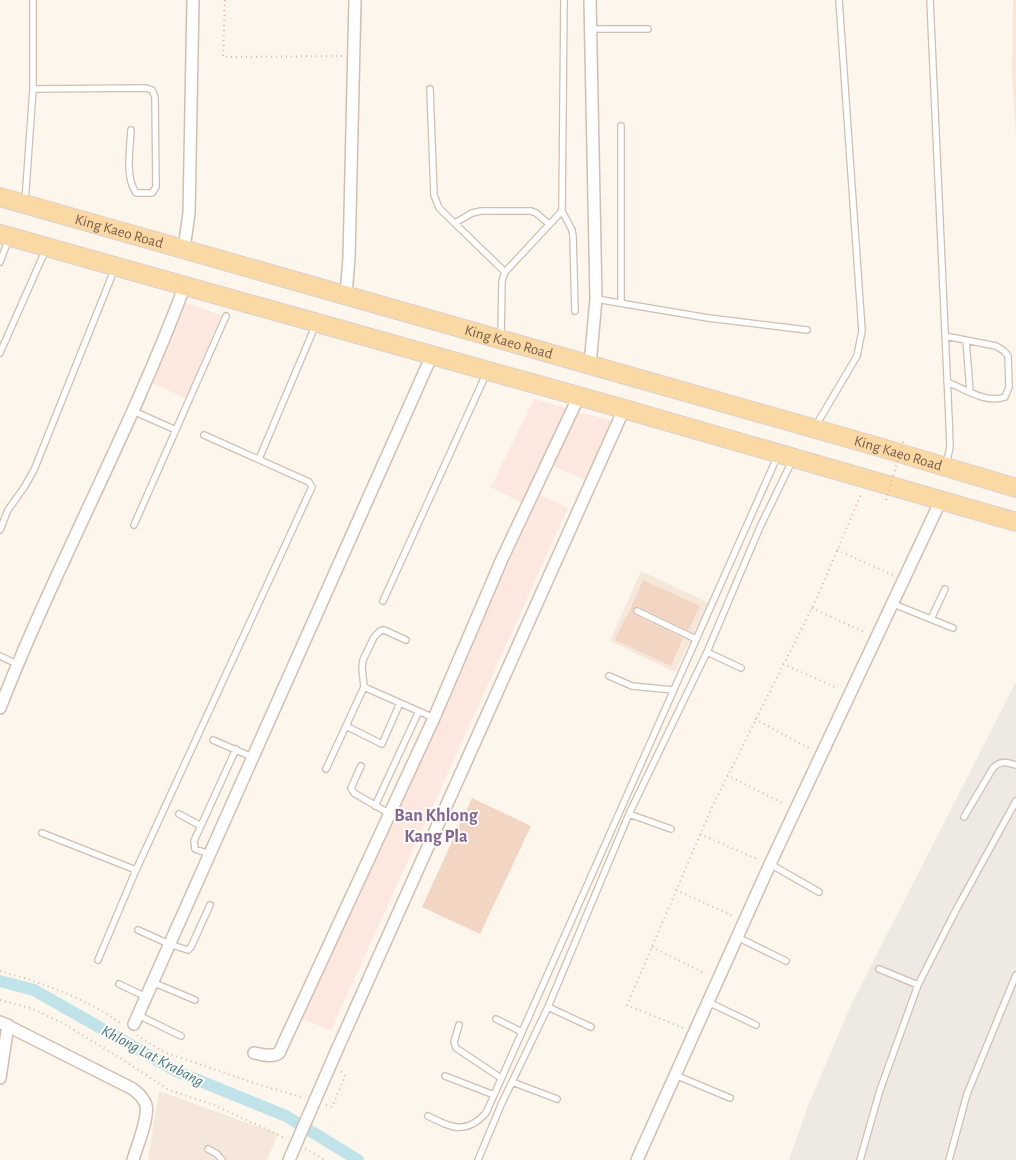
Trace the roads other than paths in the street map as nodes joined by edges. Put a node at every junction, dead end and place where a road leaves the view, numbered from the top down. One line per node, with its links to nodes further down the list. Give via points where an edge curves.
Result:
1 (33, 0): 10 (lane)
2 (193, 0): 21 (street, via 189,213)
3 (355, 0): 26 (street)
4 (564, 0): 16 (lane)
5 (590, 0): 8 (street)
6 (839, 0): 45 (lane, via 862,332 856,356)
7 (930, 0): 33 (lane)
8 (590, 29): 9 (lane); 27 (street)
9 (648, 29)
10 (33, 89): 13 (lane, via 152,90 156,187 152,193 136,193 132,187); 15 (lane)
11 (430, 89): 17 (lane, via 434,195 439,208)
12 (621, 126): 28 (lane)
13 (130, 130)
14 (0, 197): 15 (main road, King Kaeo Road)
15 (25, 204): 21 (main road, King Kaeo Road)
16 (562, 211): 18 (lane); 29 (lane, via 573,236)
17 (455, 223): 18 (lane, via 472,213 531,211); 24 (lane)
18 (549, 224): 24 (lane)
19 (5, 235): 20 (main road); 22 (lane)
20 (47, 247): 23 (main road); 36 (lane)
21 (184, 249): 26 (main road, King Kaeo Road)
22 (0, 262)
23 (116, 266): 25 (main road); 55 (lane, via 34,470 8,510)
24 (504, 272): 34 (lane)
25 (185, 285): 31 (main road); 44 (street)
26 (346, 295): 34 (main road, King Kaeo Road)
27 (596, 299): 28 (lane); 38 (street)
28 (621, 303): 32 (lane)
29 (575, 311)
30 (226, 316): 46 (lane)
31 (317, 322): 37 (main road); 49 (lane)
32 (807, 330)
33 (945, 336): 35 (lane); 40 (lane)
34 (501, 340): 38 (main road, King Kaeo Road)
35 (966, 340): 41 (lane); 41 (lane, via 996,346 1008,356 1009,387 1005,397 988,399)
36 (0, 353)
37 (432, 355): 39 (main road); 78 (street)
38 (590, 365): 45 (main road, King Kaeo Road)
39 (488, 370): 42 (main road); 57 (lane)
40 (947, 382): 41 (lane); 50 (lane, via 950,447)
41 (970, 392)
42 (579, 396): 43 (main road); 74 (street, via 502,559)
43 (624, 409): 48 (main road); 129 (street)
44 (134, 411): 46 (lane); 66 (street)
45 (814, 428): 50 (main road, King Kaeo Road)
46 (176, 430): 54 (lane)
47 (204, 436): 49 (lane)
48 (786, 455): 52 (main road); 62 (lane); 64 (lane, via 760,527)
49 (259, 459): 93 (lane, via 309,482 312,488)
50 (946, 467): 51 (main road, King Kaeo Road)
51 (1016, 488)
52 (941, 500): 53 (main road); 58 (street)
53 (1016, 522)
54 (134, 525)
55 (0, 530)
56 (945, 589): 60 (lane)
57 (383, 601)
58 (892, 603): 60 (lane); 92 (street)
59 (637, 611): 62 (lane)
60 (931, 619): 61 (lane)
61 (952, 628)
62 (696, 639): 70 (lane)
63 (406, 640): 69 (lane, via 384,630 374,637 363,660)
64 (707, 652): 67 (lane); 86 (lane)
65 (0, 656): 66 (lane)
66 (17, 664): 72 (street)
67 (741, 668)
68 (609, 676): 70 (lane, via 632,686)
69 (364, 686): 71 (lane); 75 (lane)
70 (673, 690): 116 (lane)
71 (400, 703): 73 (lane); 75 (lane, via 382,744)
72 (0, 708)
73 (419, 711): 74 (lane); 83 (lane)
74 (434, 718): 85 (street)
75 (346, 726): 81 (lane)
76 (213, 740): 77 (lane)
77 (236, 750): 78 (lane); 88 (lane)
78 (252, 757): 91 (street)
79 (1016, 765): 87 (lane, via 999,762)
80 (361, 766): 83 (lane, via 351,788)
81 (326, 769)
82 (1016, 802): 105 (lane)
83 (375, 806): 85 (lane)
84 (179, 814): 88 (lane)
85 (390, 814): 118 (street, via 279,1053 274,1056)
86 (629, 814): 89 (lane); 109 (lane)
87 (964, 817)
88 (201, 826): 91 (lane, via 194,841 195,849)
89 (671, 829)
90 (42, 833): 93 (lane)
91 (208, 854): 98 (street)
92 (765, 862): 94 (lane); 97 (street)
93 (136, 870): 99 (lane)
94 (819, 892)
95 (210, 905): 98 (lane, via 192,947 184,950)
96 (138, 930): 98 (lane)
97 (737, 937): 100 (lane); 108 (street)
98 (168, 944): 103 (street)
99 (98, 960)
100 (786, 961)
101 (879, 968): 105 (lane)
102 (1016, 975): 135 (lane, via 967,1094)
103 (152, 982): 106 (street); 107 (lane)
104 (119, 984): 106 (lane)
105 (918, 985): 134 (lane, via 880,1090)
106 (146, 996): 112 (street)
107 (195, 1000)
108 (708, 1002): 114 (lane); 119 (street)
109 (548, 1007): 115 (lane); 123 (lane)
110 (496, 1019): 116 (lane)
111 (4, 1024): 121 (street); 130 (street, via 142,1096 146,1114)
112 (133, 1025): 117 (lane)
113 (459, 1025): 122 (lane, via 454,1042 456,1048)
114 (756, 1025)
115 (591, 1027)
116 (522, 1032): 122 (lane)
117 (181, 1036)
118 (254, 1053)
119 (674, 1075): 125 (lane); 133 (street)
120 (445, 1076): 124 (lane)
121 (0, 1078)
122 (501, 1078): 124 (lane)
123 (512, 1082): 126 (lane); 132 (lane)
124 (494, 1095): 127 (lane, via 486,1113 477,1123 453,1127)
125 (730, 1098)
126 (557, 1099)
127 (428, 1116)
128 (208, 1149): 131 (lane)
129 (290, 1158)
130 (133, 1160)
131 (222, 1160)
132 (478, 1160)
133 (637, 1160)
134 (860, 1160)
135 (949, 1160)

